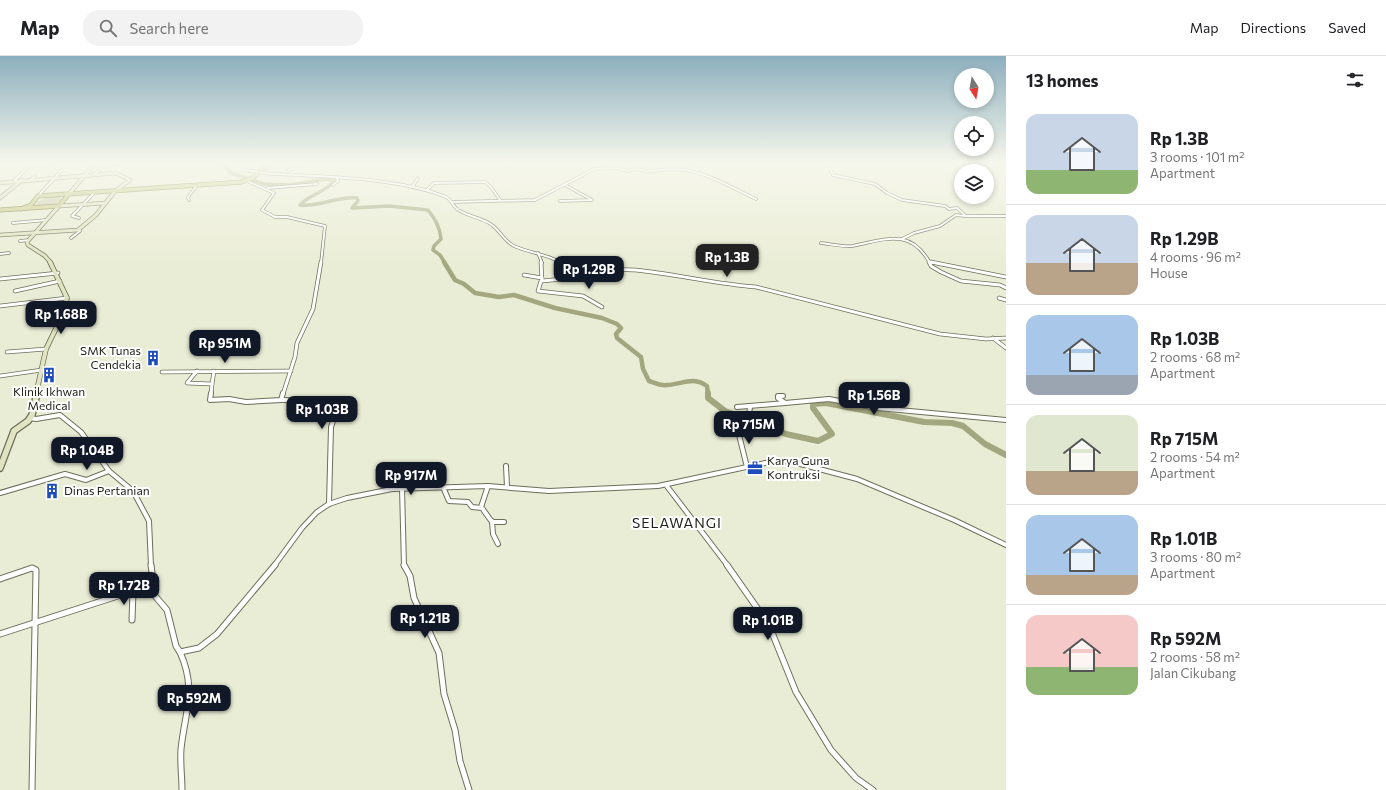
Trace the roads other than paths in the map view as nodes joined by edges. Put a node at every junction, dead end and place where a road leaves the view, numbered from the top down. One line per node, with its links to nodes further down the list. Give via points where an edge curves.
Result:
1 (43, 197): 12 (main road)
2 (65, 197): 18 (main road)
3 (90, 197): 19 (street)
4 (110, 197): 17 (main road)
5 (272, 197): 65 (street, via 262,210 275,217 287,217 325,226 312,309 297,343)
6 (446, 197): 16 (street)
7 (498, 197): 14 (street)
8 (540, 197): 14 (street, via 535,200)
9 (587, 197): 15 (street, via 592,200)
10 (752, 197): 13 (street)
11 (897, 197): 22 (street)
12 (36, 199): 20 (main road, via 34,206); 21 (main road)
13 (756, 199)
14 (500, 201): 16 (street)
15 (560, 201)
16 (452, 202): 39 (street, via 461,212 491,224 514,246)
17 (106, 203): 19 (main road); 30 (main road)
18 (60, 204): 19 (main road); 20 (main road); 28 (main road)
19 (82, 205): 27 (street, via 72,216)
20 (40, 207): 21 (main road)
21 (21, 209): 23 (main road)
22 (951, 209): 24 (street); 25 (street, via 957,208)
23 (0, 210)
24 (958, 214): 25 (street); 34 (street, via 940,226)
25 (966, 216): 26 (street)
26 (1006, 216)
27 (79, 218)
28 (47, 220): 29 (street); 31 (main road)
29 (13, 223)
30 (78, 230): 31 (main road); 33 (street, via 80,231)
31 (36, 233): 32 (main road); 35 (main road)
32 (0, 235)
33 (71, 238)
34 (902, 239): 37 (street, via 882,239 851,246); 41 (street, via 924,253)
35 (29, 240): 36 (street); 42 (main road, via 28,245 45,256)
36 (20, 241)
37 (821, 242)
38 (9, 253): 40 (street)
39 (538, 253): 47 (street, via 542,264); 56 (street, via 563,264 581,268 635,270 727,285 756,286 940,334)
40 (0, 254)
41 (928, 262): 45 (street); 49 (street, via 934,268 961,281 1000,285)
42 (58, 272): 46 (street); 48 (main road)
43 (524, 275): 47 (street)
44 (594, 276): 47 (street, via 547,282)
45 (1006, 277)
46 (0, 278)
47 (542, 279): 55 (street, via 538,291 587,297)
48 (61, 280): 50 (street); 51 (main road)
49 (1006, 288)
50 (15, 291)
51 (67, 298): 54 (street); 59 (main road, via 63,314)
52 (999, 298): 53 (street)
53 (1006, 300)
54 (1, 307)
55 (602, 307)
56 (993, 338): 57 (street); 58 (street)
57 (1006, 338)
58 (1006, 348)
59 (46, 349): 60 (street); 61 (main road)
60 (7, 352)
61 (42, 370): 66 (street); 73 (main road)
62 (197, 371): 63 (street); 64 (street); 67 (street, via 187,382)
63 (214, 371): 65 (street); 67 (street)
64 (162, 372)
65 (290, 372): 69 (street)
66 (0, 376)
67 (212, 384): 69 (street, via 210,400)
68 (782, 396): 70 (street, via 778,398)
69 (281, 400): 85 (street, via 340,400 331,427)
70 (785, 403): 72 (street); 74 (street, via 829,399 878,408)
71 (737, 407): 72 (street)
72 (750, 407): 76 (street, via 748,421 739,435)
73 (30, 418): 77 (main road, via 14,431); 78 (street, via 60,416 81,432)
74 (1006, 420)
75 (506, 466): 82 (street)
76 (747, 467): 79 (street); 90 (street, via 788,461 849,476)
77 (0, 468)
78 (109, 471): 84 (street, via 86,480 65,474); 92 (street, via 133,491 147,517)
79 (666, 485): 82 (street, via 549,491); 101 (street, via 769,625 796,692 831,750 856,778)
80 (488, 486): 81 (street); 82 (street); 86 (street)
81 (443, 487): 83 (street); 86 (street, via 449,500 468,502 472,507)
82 (508, 487)
83 (402, 488): 85 (street, via 356,495); 100 (street, via 404,565 409,573 411,590 417,606 439,652 444,694)
84 (0, 493)
85 (329, 504): 97 (street, via 302,528 267,575 217,634 199,648)
86 (481, 507): 87 (street)
87 (492, 521): 88 (street); 89 (street, via 493,534)
88 (504, 522)
89 (498, 544)
90 (1006, 545)
91 (0, 579): 95 (street, via 32,568 36,569)
92 (152, 582): 93 (street); 97 (street, via 155,596 167,610 176,646)
93 (133, 591): 94 (street); 95 (street)
94 (132, 620)
95 (36, 623): 96 (street); 98 (street)
96 (0, 634)
97 (180, 652): 99 (street, via 187,668 190,688 181,751)
98 (32, 790)
99 (182, 790)
100 (468, 790)
101 (873, 790)

